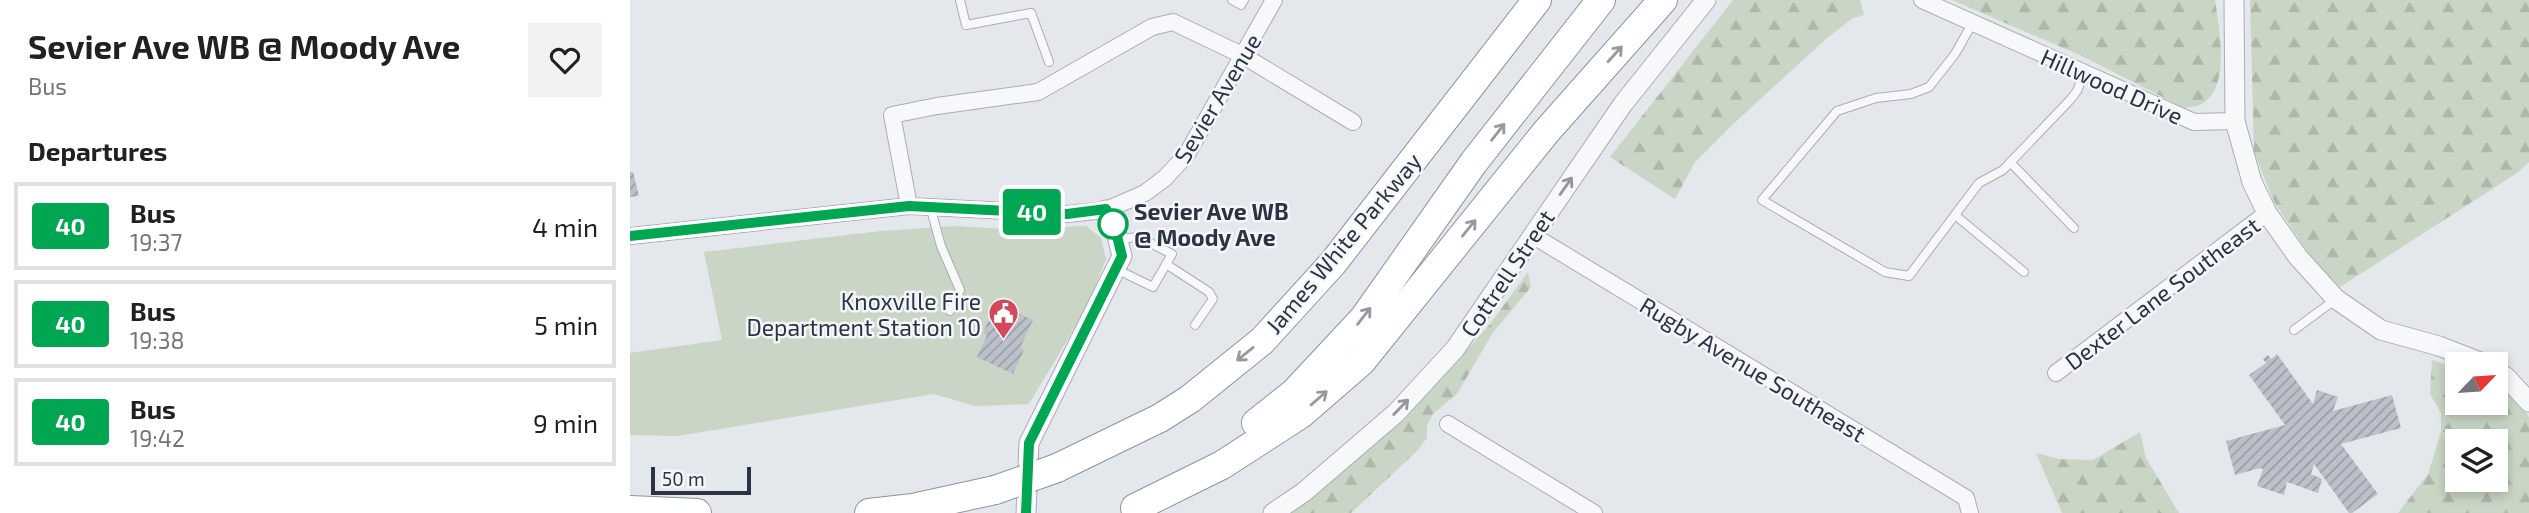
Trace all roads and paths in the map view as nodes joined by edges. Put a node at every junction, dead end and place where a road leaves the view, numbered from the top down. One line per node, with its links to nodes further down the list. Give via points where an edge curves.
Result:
1 (960, 0): 13 (lane, via 966,25 1031,13)
2 (1232, 0): 3 (lane, via 1241,5)
3 (1244, 0)
4 (1274, 0): 12 (street, Sevier Avenue)
5 (1537, 0): 43 (highway, James White Parkway, one-way to 43, bridge, via 1333,263 1262,341 1190,399 1057,468 995,490)
6 (1601, 0): 41 (highway, one-way to 6, via 1205,465 1294,393 1364,318 1474,162)
7 (1663, 0): 41 (highway, one-way to 7, via 1222,466 1301,414 1361,362 1546,132)
8 (1706, 0): 24 (street, Cottrell Street, one-way to 8, via 1623,104)
9 (1922, 0): 11 (street, Hillwood Drive)
10 (2234, 0): 15 (street)
11 (1972, 24): 14 (street, Hillwood Drive); 22 (lane, via 1929,87 1837,111 1762,200 1885,272 1909,276)
12 (1242, 55): 16 (street); 18 (street, via 1173,22 1161,24 1038,92 892,115); 20 (street, Sevier Avenue, via 1175,169 1145,193)
13 (1049, 62)
14 (2084, 73): 15 (street, Hillwood Drive, via 2194,122); 17 (lane, via 2070,100)
15 (2235, 121): 21 (street, via 2252,182)
16 (1353, 122)
17 (2010, 162): 22 (lane, via 1979,183); 23 (lane)
18 (909, 206): 19 (street, Sevier Avenue); 25 (street, Sevier Avenue)
19 (930, 206): 20 (street, Sevier Avenue, via 1067,214); 31 (lane, via 960,290)
20 (1106, 209): 26 (street)
21 (2267, 213): 30 (street); 35 (street, Dexter Lane Southeast)
22 (1955, 215): 29 (lane)
23 (2074, 228)
24 (1532, 235): 39 (street, Rugby Avenue Southeast, via 1966,498); 45 (street, Cottrell Street, one-way to 24, via 1396,413 1455,349)
25 (630, 236)
26 (1118, 239): 27 (lane, via 1139,237 1172,254); 28 (street, via 1122,256)
27 (1166, 264): 28 (lane, via 1153,287); 32 (lane, via 1213,299)
28 (1116, 269): 44 (street, via 1029,443)
29 (2024, 272)
30 (2336, 299): 33 (lane); 34 (street, via 2381,330)
31 (950, 311)
32 (1195, 325)
33 (2294, 330)
34 (2454, 352)
35 (2056, 373)
36 (2508, 379): 37 (street)
37 (2529, 402)
38 (1448, 424): 46 (street)
39 (1970, 509)
40 (630, 510): 42 (highway)
41 (1129, 511)
42 (697, 513)
43 (869, 513)
44 (1026, 513)
45 (1273, 513)
46 (1594, 513)

